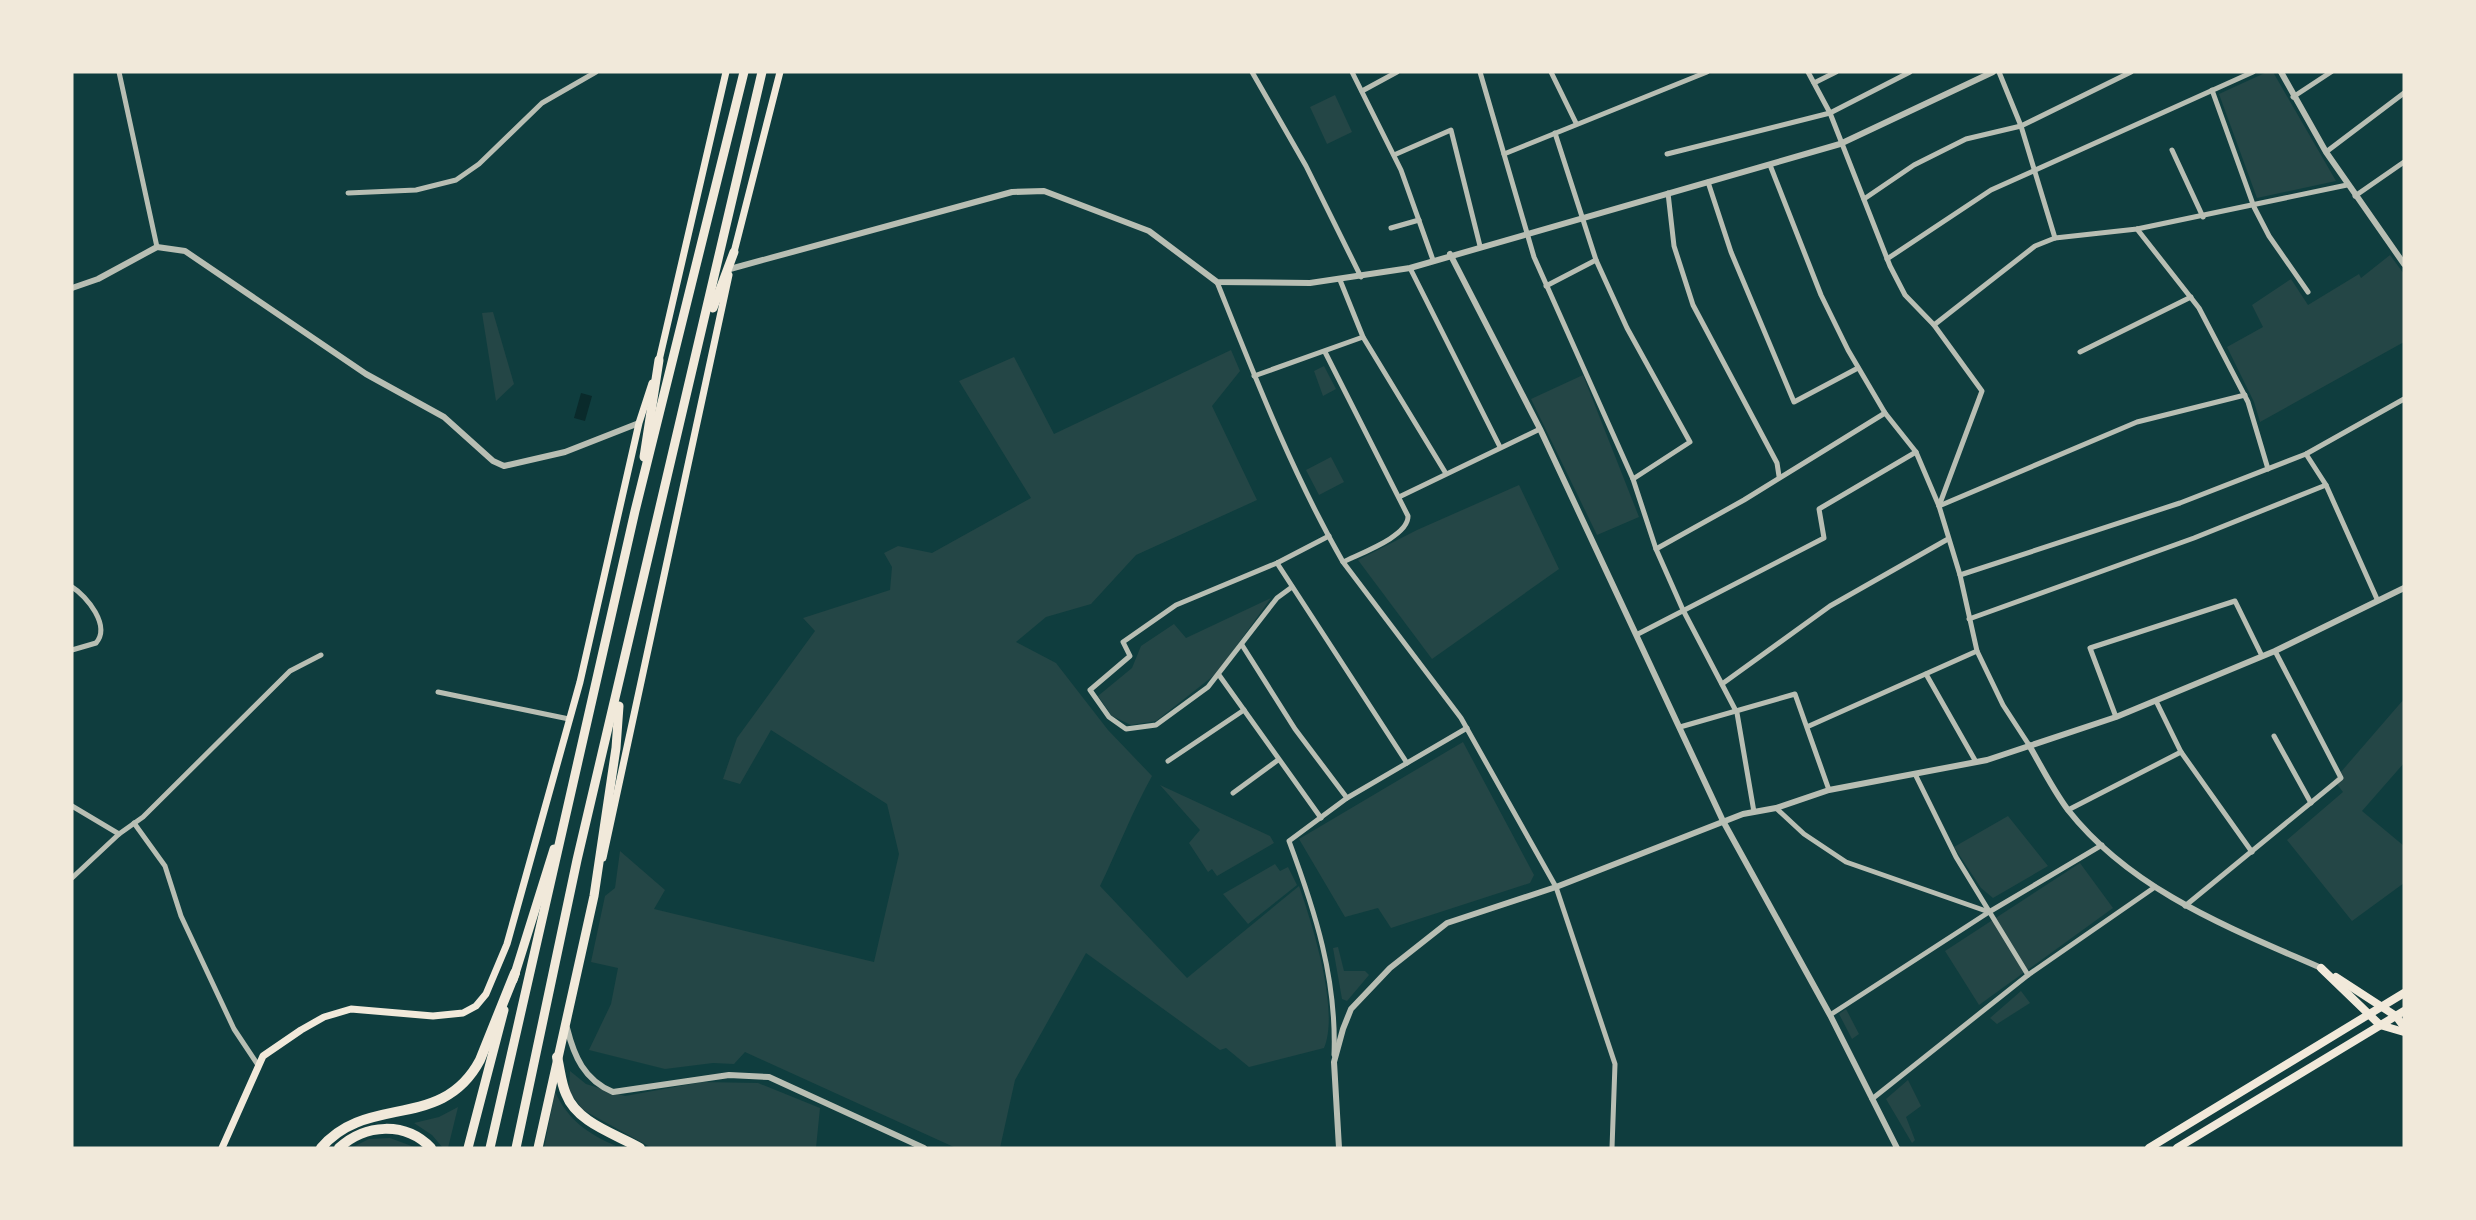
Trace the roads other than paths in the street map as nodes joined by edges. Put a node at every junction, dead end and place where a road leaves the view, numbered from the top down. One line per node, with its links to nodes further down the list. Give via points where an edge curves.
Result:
1 (119, 72): 55 (street)
2 (596, 72): 42 (street, via 542,103 456,180 416,190)
3 (726, 72): 76 (main road)
4 (744, 72): 94 (highway)
5 (762, 72): 73 (highway)
6 (780, 72): 56 (main road)
7 (1252, 72): 64 (street, via 1306,166)
8 (1352, 72): 24 (street)
9 (1397, 72): 24 (street)
10 (1480, 72): 34 (street)
11 (1551, 72): 28 (street)
12 (1707, 72): 28 (street)
13 (1808, 72): 22 (street)
14 (1836, 72): 22 (street)
15 (1910, 72): 27 (street)
16 (1993, 72): 31 (street)
17 (1999, 72): 29 (street)
18 (2131, 72): 29 (street)
19 (2253, 72): 23 (street)
20 (2281, 72): 26 (street)
21 (2331, 72): 26 (street)
22 (1814, 83): 27 (street)
23 (2212, 90): 39 (street); 46 (street)
24 (1362, 91): 35 (street)
25 (2404, 93): 33 (street)
26 (2293, 97): 33 (street)
27 (1830, 113): 31 (street); 36 (street)
28 (1576, 123): 30 (street)
29 (2021, 126): 39 (street); 45 (street, via 1966,139 1914,165)
30 (1555, 133): 34 (street); 47 (street)
31 (1840, 144): 38 (street); 45 (street)
32 (2172, 150): 48 (street)
33 (2326, 152): 41 (street)
34 (1504, 154): 52 (street)
35 (1394, 155): 49 (street); 54 (street, via 1451,130)
36 (1667, 155)
37 (2404, 162): 44 (street)
38 (1770, 165): 40 (street); 77 (street, via 1821,295)
39 (2034, 172): 53 (street); 58 (street, via 1991,190)
40 (1708, 182): 43 (street); 77 (street, via 1731,252 1794,402)
41 (2347, 185): 44 (street); 46 (street)
42 (348, 193)
43 (1668, 193): 47 (street); 89 (street, via 1674,246 1693,305 1777,463)
44 (2355, 197): 61 (street)
45 (1864, 199): 58 (street)
46 (2254, 206): 48 (street); 69 (street)
47 (1581, 217): 52 (street); 60 (street)
48 (2203, 217): 51 (street)
49 (1419, 220): 50 (street); 59 (street)
50 (1391, 228)
51 (2137, 229): 53 (street); 70 (street)
52 (1527, 233): 54 (street); 67 (street)
53 (2055, 238): 71 (street, via 2035,246)
54 (1480, 246): 57 (street)
55 (156, 247): 68 (street); 82 (street, via 186,251 366,374 444,417 504,466 565,452)
56 (734, 252): 63 (main road); 73 (highway)
57 (1450, 254): 59 (street); 83 (street)
58 (1887, 258): 71 (street, via 1905,295)
59 (1433, 260): 62 (street)
60 (1596, 260): 67 (street); 90 (street, via 1627,328 1690,442)
61 (2403, 260)
62 (1410, 268): 64 (street); 84 (street)
63 (730, 269): 66 (street, via 1012,192 1044,191 1149,232); 153 (main road)
64 (1361, 277): 65 (street)
65 (1340, 280): 66 (street); 72 (street)
66 (1217, 282): 78 (street)
67 (1546, 286): 90 (street)
68 (72, 288)
69 (2308, 292)
70 (2191, 297): 75 (street); 79 (street)
71 (1934, 325): 93 (street, via 1982,391)
72 (1363, 337): 74 (street); 88 (street)
73 (701, 339): 116 (highway)
74 (1325, 352): 78 (street); 92 (street)
75 (2080, 352)
76 (659, 360): 82 (main road); 94 (highway)
77 (1858, 368): 81 (street)
78 (1254, 376): 95 (street)
79 (2245, 396): 87 (street); 93 (street, via 2137,422)
80 (2404, 399): 86 (street)
81 (1885, 413): 85 (street); 89 (street)
82 (639, 423): 123 (main road)
83 (1540, 429): 84 (street); 107 (street)
84 (1500, 447): 88 (street)
85 (1916, 453): 93 (street); 105 (street, via 1819,509 1824,538)
86 (2306, 454): 87 (street); 91 (street)
87 (2269, 469): 100 (street)
88 (1445, 472): 92 (street)
89 (1779, 476): 97 (street)
90 (1633, 480): 97 (street)
91 (2326, 485): 104 (street); 106 (street)
92 (1399, 497): 98 (street, via 1408,516 1406,529)
93 (1940, 506): 96 (street)
94 (635, 511): 138 (highway)
95 (1329, 536): 98 (street); 99 (street)
96 (1948, 539): 100 (street); 117 (street, via 1830,606)
97 (1656, 549): 105 (street)
98 (1343, 562): 126 (street)
99 (1277, 563): 102 (street); 115 (street, via 1176,605 1123,642 1130,656 1090,690 1109,717 1126,729 1156,725)
100 (1960, 575): 106 (street)
101 (72, 587): 109 (street, via 97,615 100,638)
102 (1292, 587): 108 (street); 133 (street)
103 (2404, 588): 104 (street)
104 (2377, 598): 111 (street)
105 (1683, 610): 107 (street); 117 (street)
106 (1969, 619): 110 (street)
107 (1638, 634): 125 (street)
108 (1242, 645): 115 (street); 137 (street, via 1295,729)
109 (72, 650)
110 (1977, 651): 114 (street); 128 (street)
111 (2275, 651): 113 (street); 139 (street, via 2341,778)
112 (321, 655): 146 (street, via 290,671)
113 (2262, 656): 119 (street); 122 (street, via 2235,601 2090,648)
114 (1926, 674): 124 (street); 132 (street)
115 (1219, 676): 120 (street)
116 (620, 682): 153 (highway, via 616,748); 178 (highway, via 562,923)
117 (1722, 684): 121 (street)
118 (438, 692): 123 (street)
119 (2156, 701): 122 (street); 129 (street)
120 (1244, 710): 130 (street); 131 (street)
121 (1737, 713): 124 (street, via 1795,694); 125 (street); 143 (street)
122 (2116, 718): 128 (street)
123 (569, 719): 170 (main road, via 507,944 482,1000 470,1010 448,1016 361,1008 333,1014 274,1046)
124 (1809, 726): 135 (street)
125 (1680, 727): 145 (street)
126 (1467, 729): 133 (street); 151 (street)
127 (2274, 736): 139 (street)
128 (2029, 745): 132 (street); 142 (street)
129 (2181, 752): 142 (street); 149 (street)
130 (1278, 760): 136 (street); 144 (street)
131 (1168, 761)
132 (1976, 762): 134 (street)
133 (1407, 763): 137 (street)
134 (1915, 774): 135 (street); 155 (street)
135 (1829, 790): 141 (street)
136 (1233, 793)
137 (1347, 799): 144 (street)
138 (569, 801): 157 (highway); 177 (highway)
139 (2311, 803): 149 (street)
140 (72, 806): 147 (street)
141 (1776, 808): 143 (street); 155 (street, via 1846,862)
142 (2068, 810): 148 (street)
143 (1754, 812): 145 (street)
144 (1321, 818): 169 (street, via 1289,841 1322,938 1336,1020)
145 (1723, 821): 151 (street); 162 (street)
146 (134, 823): 147 (street); 170 (street, via 165,866 181,916 228,1017)
147 (119, 834): 150 (street)
148 (2102, 845): 152 (street); 155 (street)
149 (2252, 852): 154 (street)
150 (72, 878)
151 (1556, 887): 169 (street, via 1437,930 1390,968 1351,1009); 183 (street, via 1615,1064)
152 (2155, 887): 154 (street); 158 (street)
153 (594, 896): 165 (highway)
154 (2185, 906): 156 (street)
155 (1989, 912): 158 (street); 162 (street)
156 (2321, 968): 160 (main road); 163 (main road)
157 (515, 973): 173 (highway, via 480,1060 455,1093 430,1106 354,1121); 176 (highway)
158 (2028, 975): 171 (street)
159 (2404, 993): 160 (main road)
160 (2382, 1007): 163 (main road); 164 (main road)
161 (2404, 1011): 164 (main road)
162 (1830, 1015): 171 (street)
163 (2368, 1015): 166 (main road); 185 (main road)
164 (2396, 1016): 166 (main road); 167 (main road)
165 (565, 1022): 168 (highway); 181 (street, via 587,1074 613,1091 729,1075 769,1077)
166 (2380, 1026): 167 (main road); 186 (main road)
167 (2404, 1030)
168 (557, 1057): 179 (highway); 180 (highway, via 573,1107 598,1127)
169 (1334, 1062): 182 (street)
170 (258, 1066): 172 (main road)
171 (1872, 1098): 184 (street)
172 (222, 1148)
173 (321, 1148)
174 (339, 1148): 175 (highway, via 358,1135 388,1128 404,1131)
175 (431, 1148)
176 (468, 1148)
177 (490, 1148)
178 (516, 1148)
179 (538, 1148)
180 (640, 1148)
181 (924, 1148)
182 (1339, 1148)
183 (1612, 1148)
184 (1897, 1148)
185 (2148, 1148)
186 (2177, 1148)

